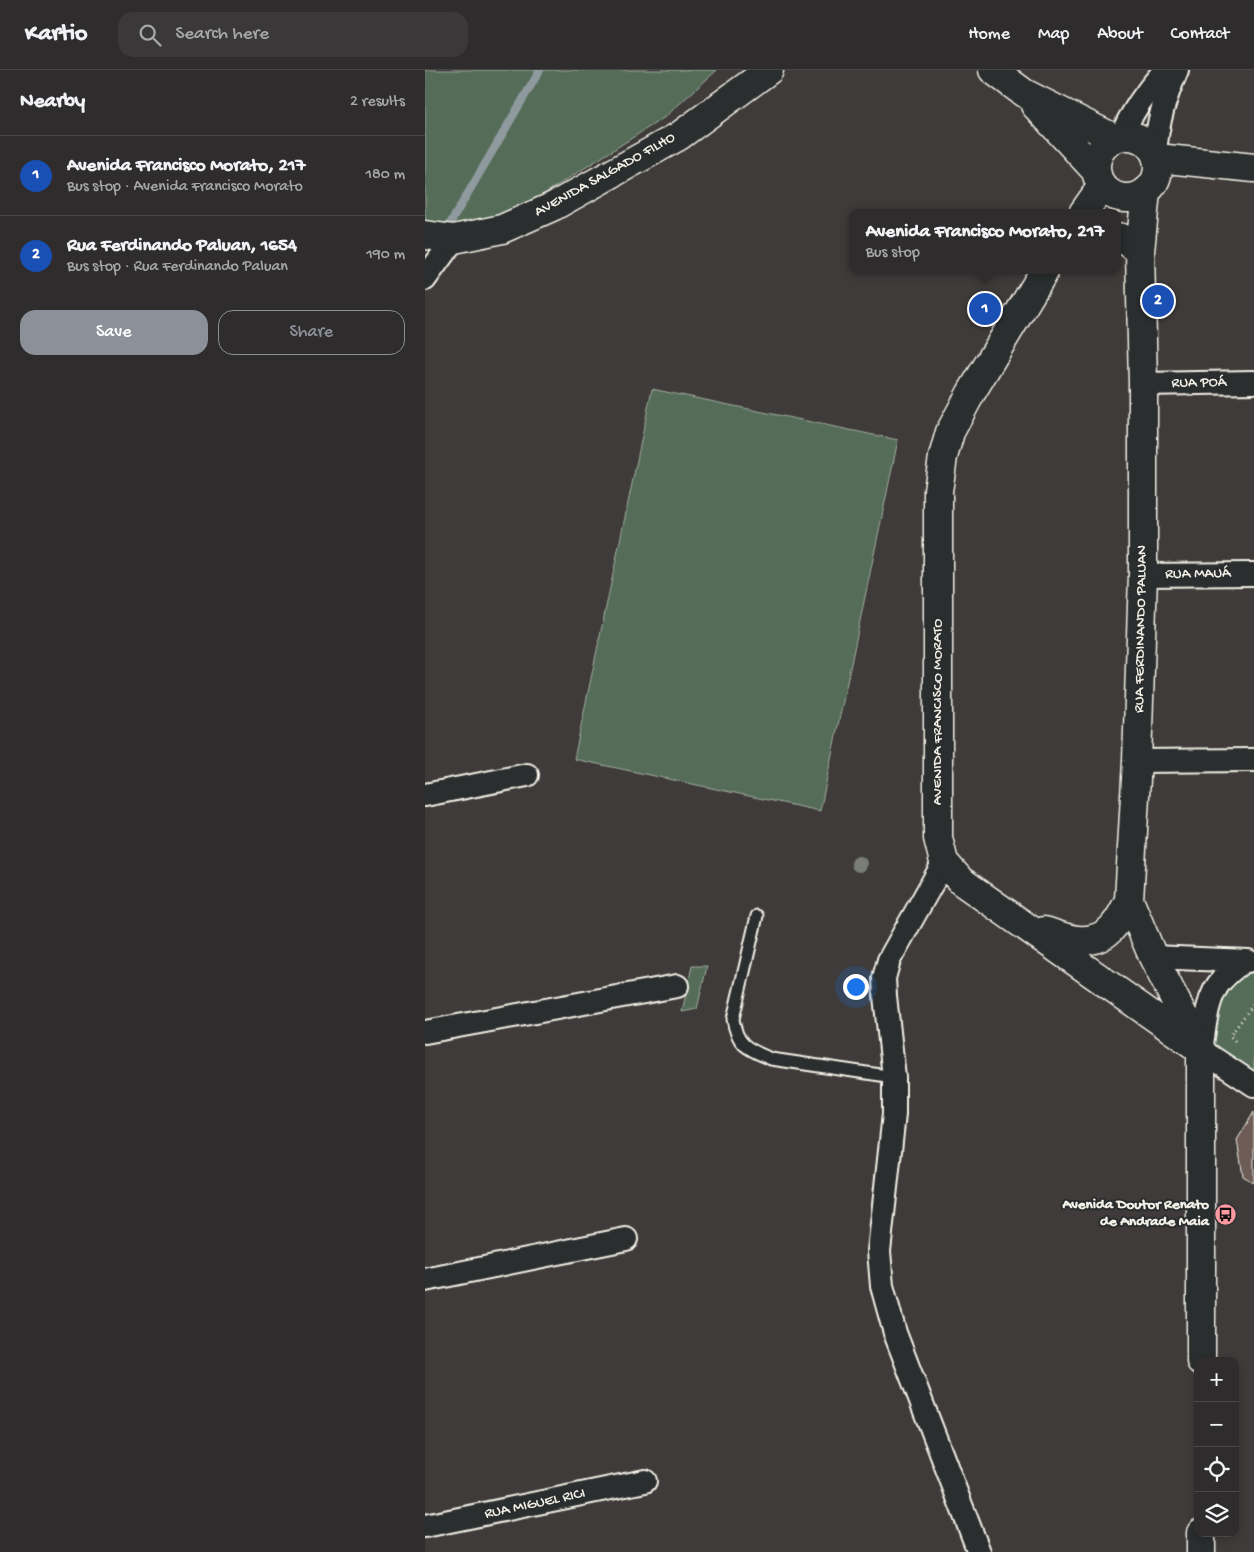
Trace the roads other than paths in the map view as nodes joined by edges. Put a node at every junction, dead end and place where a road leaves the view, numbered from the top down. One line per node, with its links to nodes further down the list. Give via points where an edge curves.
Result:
1 (769, 70): 14 (street, AVENIDA SALGADO FILHO, via 679,136 554,206 502,229)
2 (993, 70): 5 (street)
3 (1165, 70): 6 (street, via 1149,88)
4 (1177, 70): 7 (street, via 1158,124)
5 (1024, 93): 6 (street); 9 (street)
6 (1117, 137): 7 (street, via 1141,139); 9 (street, via 1099,152 1096,161)
7 (1156, 155): 8 (street); 10 (street, via 1157,176)
8 (1250, 168): 10 (street)
9 (1099, 178): 10 (street, via 1118,197 1138,196); 11 (street)
10 (1149, 188): 15 (street, RUA FERDINANDO PALUAN)
11 (1085, 209)
12 (425, 235): 14 (street, AVENIDA SALGADO FILHO)
13 (1121, 238): 15 (street)
14 (453, 239): 17 (street)
15 (1140, 252): 19 (street, RUA FERDINANDO PALUAN)
16 (1043, 274): 26 (street, AVENIDA FRANCISCO MORATO, via 958,416 943,457 938,491 937,701 938,838)
17 (425, 279)
18 (1254, 382): 19 (street, RUA POÁ)
19 (1143, 384): 21 (street, RUA FERDINANDO PALUAN)
20 (1254, 574): 21 (street, RUA MAUÁ)
21 (1143, 575): 23 (street, RUA FERDINANDO PALUAN)
22 (1254, 760): 23 (street)
23 (1137, 761): 27 (street, RUA FERDINANDO PALUAN)
24 (527, 775): 25 (street)
25 (425, 795)
26 (944, 862): 29 (street, AVENIDA FRANCISCO MORATO, via 961,882); 35 (street, via 889,960 884,978)
27 (1129, 900): 29 (street, via 1110,931 1096,938 1079,940); 30 (street, RUA FERDINANDO PALUAN)
28 (757, 916): 35 (lane, via 733,1019 741,1043 771,1059)
29 (1028, 928): 34 (street, AVENIDA FRANCISCO MORATO)
30 (1153, 957): 31 (street); 34 (street, RUA FERDINANDO PALUAN)
31 (1249, 961): 34 (street, via 1230,971 1215,987)
32 (677, 986): 33 (street)
33 (425, 1032)
34 (1201, 1050): 36 (street); 39 (street)
35 (894, 1077): 43 (street, via 894,1114 879,1251 882,1286 895,1333)
36 (1254, 1085)
37 (625, 1239): 38 (street)
38 (425, 1280)
39 (1201, 1357)
40 (645, 1481): 41 (street, RUA MIGUEL RICI)
41 (425, 1526)
42 (1201, 1537): 44 (street)
43 (979, 1552)
44 (1201, 1552)

